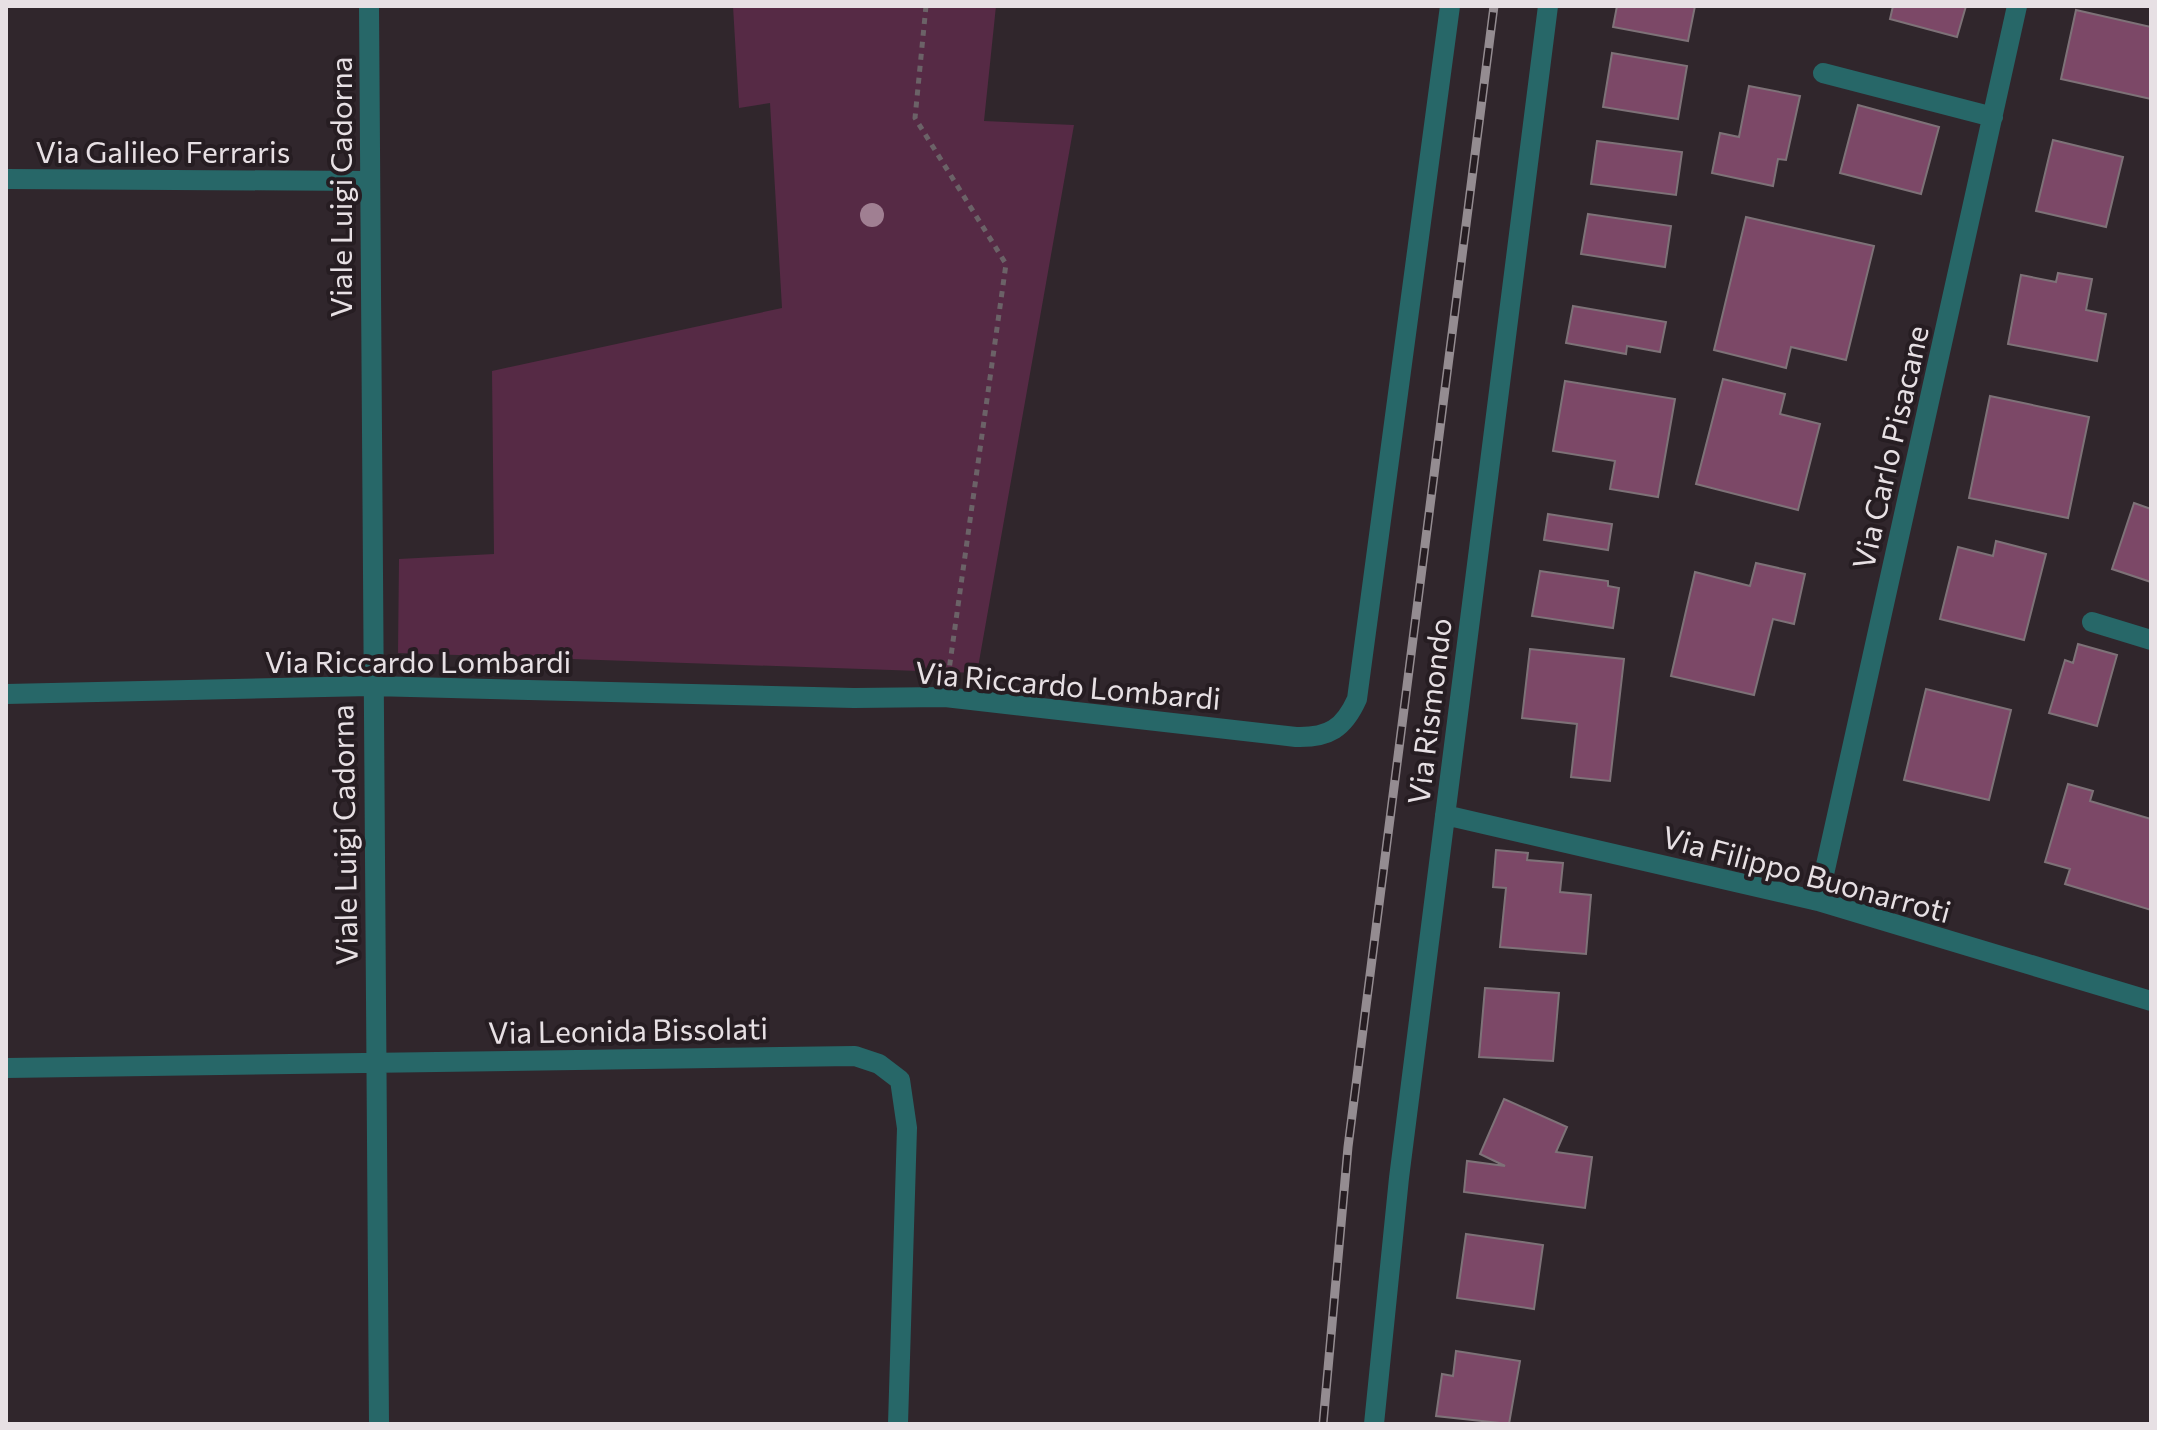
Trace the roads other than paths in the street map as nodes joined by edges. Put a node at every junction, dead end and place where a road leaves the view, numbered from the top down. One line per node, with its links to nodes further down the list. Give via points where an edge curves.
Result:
1 (369, 6): 8 (street, Viale Luigi Cadorna)
2 (1450, 6): 11 (street, Via Riccardo Lombardi, via 1357,699 1348,719 1331,734 1296,737 945,697)
3 (1548, 6): 13 (street, Via Rismondo)
4 (2017, 6): 6 (street, Via Carlo Pisacane)
5 (1823, 73): 6 (street)
6 (1993, 117): 14 (street, Via Carlo Pisacane)
7 (6, 179): 8 (street, Via Galileo Ferraris)
8 (368, 181): 11 (street, Viale Luigi Cadorna)
9 (2092, 622): 10 (street)
10 (2151, 640)
11 (371, 686): 12 (street, Via Riccardo Lombardi); 16 (street, Viale Luigi Cadorna)
12 (6, 694)
13 (1445, 815): 14 (street, Via Filippo Buonarroti); 20 (street, Via Rismondo)
14 (1818, 901): 15 (street, Via Filippo Buonarroti)
15 (2151, 1001)
16 (375, 1062): 17 (street, Via Leonida Bissolati); 18 (street, Viale Luigi Cadorna); 19 (street, Via Leonida Bissolati, via 855,1056 879,1064 900,1080 907,1128)
17 (6, 1068)
18 (379, 1424)
19 (898, 1424)
20 (1374, 1424)

